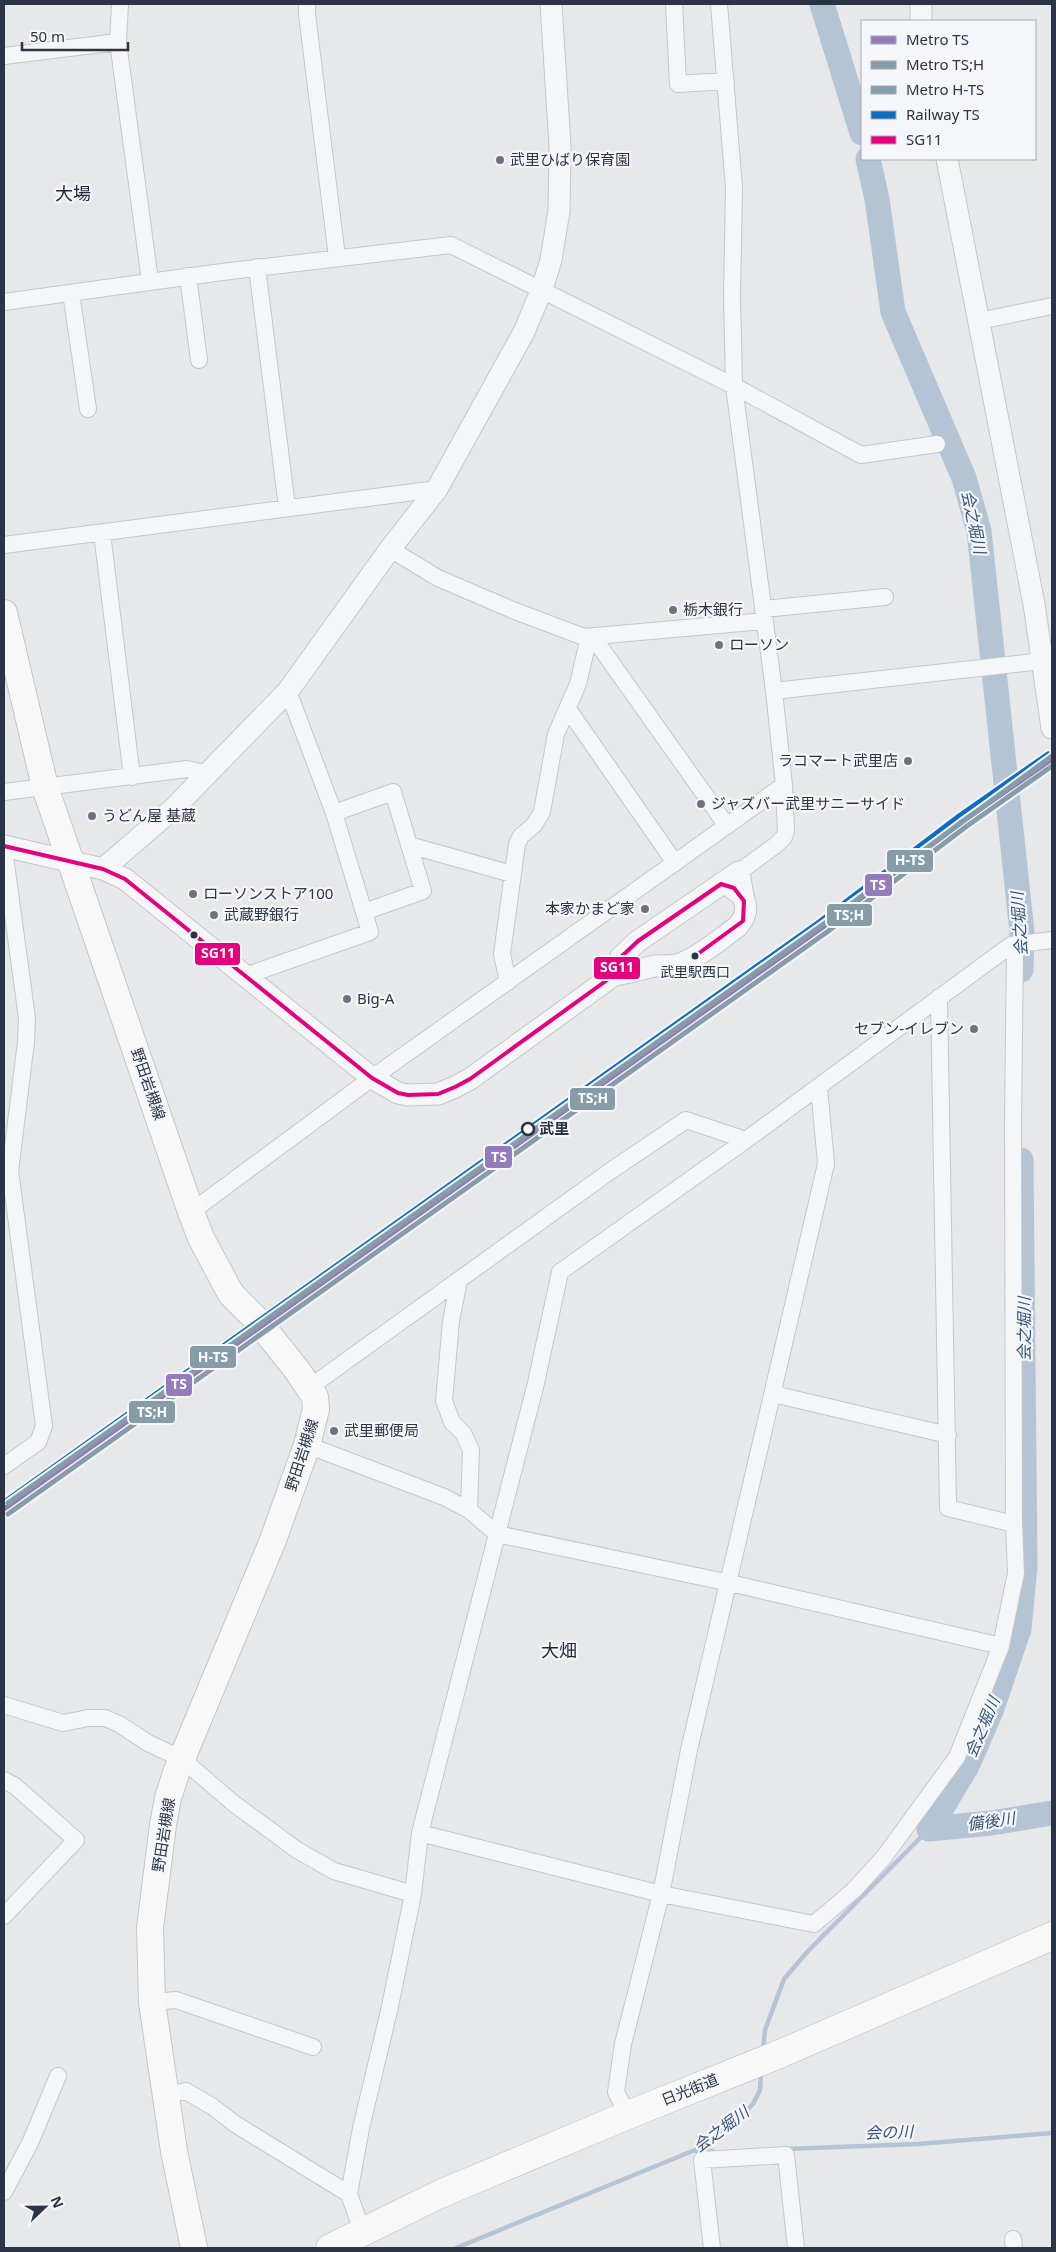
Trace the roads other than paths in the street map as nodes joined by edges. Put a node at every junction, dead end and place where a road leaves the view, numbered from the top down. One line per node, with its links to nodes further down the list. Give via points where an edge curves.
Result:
1 (120, 4): 8 (street)
2 (307, 4): 12 (street)
3 (551, 4): 16 (street, via 560,146 560,211)
4 (674, 4): 10 (street, via 678,84)
5 (720, 4): 10 (street)
6 (920, 4): 7 (street)
7 (921, 20)
8 (118, 42): 9 (street); 15 (street)
9 (4, 56)
10 (726, 81): 22 (street, via 734,188)
11 (947, 160): 20 (street)
12 (337, 257): 13 (street); 16 (street, via 451,245)
13 (257, 267): 14 (street); 26 (street)
14 (188, 276): 15 (street); 21 (street)
15 (150, 281): 17 (street)
16 (542, 289): 22 (street); 25 (street, via 524,332)
17 (70, 292): 18 (street); 23 (street)
18 (4, 302)
19 (1052, 306): 20 (street)
20 (979, 321): 34 (street)
21 (199, 360)
22 (734, 386): 24 (street, via 861,454); 32 (street)
23 (88, 409)
24 (937, 444)
25 (437, 489): 26 (street); 29 (street)
26 (287, 507): 27 (street)
27 (102, 533): 28 (street); 40 (street)
28 (4, 546)
29 (390, 549): 33 (street, via 438,578 516,611); 35 (street)
30 (885, 597): 32 (street)
31 (4, 613): 42 (main road, 野田岩槻線)
32 (764, 615): 33 (street); 36 (street)
33 (591, 637): 37 (street); 45 (street)
34 (1047, 661): 36 (street); 38 (street)
35 (288, 691): 39 (street); 44 (street)
36 (774, 691): 41 (street)
37 (568, 709): 49 (street); 52 (street, via 556,734 542,812 534,825 521,836)
38 (1052, 728)
39 (209, 774): 40 (street, via 187,769); 50 (street)
40 (132, 777): 42 (street)
41 (784, 785): 45 (street); 51 (street, via 784,837)
42 (45, 787): 43 (street); 48 (main road, 野田岩槻線)
43 (4, 792)
44 (334, 812): 46 (street, via 393,792); 55 (street)
45 (727, 826): 49 (street)
46 (409, 845): 52 (street); 55 (street, via 423,891)
47 (4, 848): 48 (street); 65 (street, via 27,1018)
48 (71, 862): 50 (street); 66 (main road, 野田岩槻線)
49 (675, 863): 60 (street)
50 (103, 869): 59 (street, via 125,879)
51 (739, 872): 53 (street); 54 (street)
52 (512, 874): 60 (street, via 502,954)
53 (720, 884): 54 (street, via 728,885); 58 (street, via 638,941 621,956)
54 (743, 896): 58 (street, via 746,912 743,921 690,959 673,966)
55 (364, 912): 59 (street, via 370,932)
56 (1047, 941): 57 (street)
57 (1017, 945): 61 (street, via 1011,945); 74 (street, via 1013,1125)
58 (614, 975): 62 (street, via 455,1087 438,1094 408,1095)
59 (245, 976): 62 (street)
60 (508, 982): 62 (street)
61 (939, 997): 63 (street); 70 (street)
62 (372, 1078): 66 (street)
63 (819, 1087): 64 (street); 69 (street, via 826,1164)
64 (746, 1140): 67 (street, via 686,1120); 75 (street, via 560,1272 536,1383)
65 (7, 1171): 72 (street, via 44,1426 38,1442)
66 (191, 1212): 68 (main road, 野田岩槻線, via 231,1294 257,1320)
67 (459, 1280): 68 (street); 73 (street, via 451,1321 444,1401 452,1422 463,1433 471,1450)
68 (310, 1388): 71 (main road, 野田岩槻線, via 316,1409)
69 (773, 1394): 70 (street); 76 (street)
70 (948, 1435): 74 (street, via 948,1508)
71 (307, 1445): 73 (street, via 444,1497); 79 (main road, 野田岩槻線, via 273,1540)
72 (4, 1466)
73 (469, 1510): 75 (street)
74 (1014, 1524): 77 (street, via 1016,1573)
75 (497, 1534): 76 (street); 81 (street)
76 (730, 1583): 77 (street); 83 (street, via 689,1750)
77 (1002, 1646): 83 (street, via 957,1757 884,1857 854,1890 814,1924)
78 (4, 1704): 79 (street, via 63,1723 105,1718)
79 (182, 1759): 82 (street, via 233,1804 297,1850 334,1871); 86 (main road, 野田岩槻線, via 168,1798 150,1928)
80 (4, 1780): 84 (street, via 76,1840)
81 (420, 1833): 82 (street); 83 (street)
82 (413, 1894): 92 (street)
83 (661, 1894): 90 (street, via 623,2044 616,2092)
84 (4, 1916)
85 (1052, 1936): 90 (highway, 日光街道, via 782,2053)
86 (152, 2002): 87 (street, via 176,2000); 89 (main road, 野田岩槻線)
87 (313, 2047)
88 (58, 2076): 91 (street, via 20,2165)
89 (166, 2095): 92 (street, via 186,2091); 94 (main road, 野田岩槻線)
90 (628, 2115): 93 (highway, 日光街道, via 440,2194)
91 (4, 2192)
92 (349, 2194): 93 (street)
93 (362, 2231): 95 (highway, 日光街道)
94 (194, 2248)
95 (330, 2248)
96 (712, 2248): 97 (street, via 702,2160 786,2155)
97 (796, 2248)

